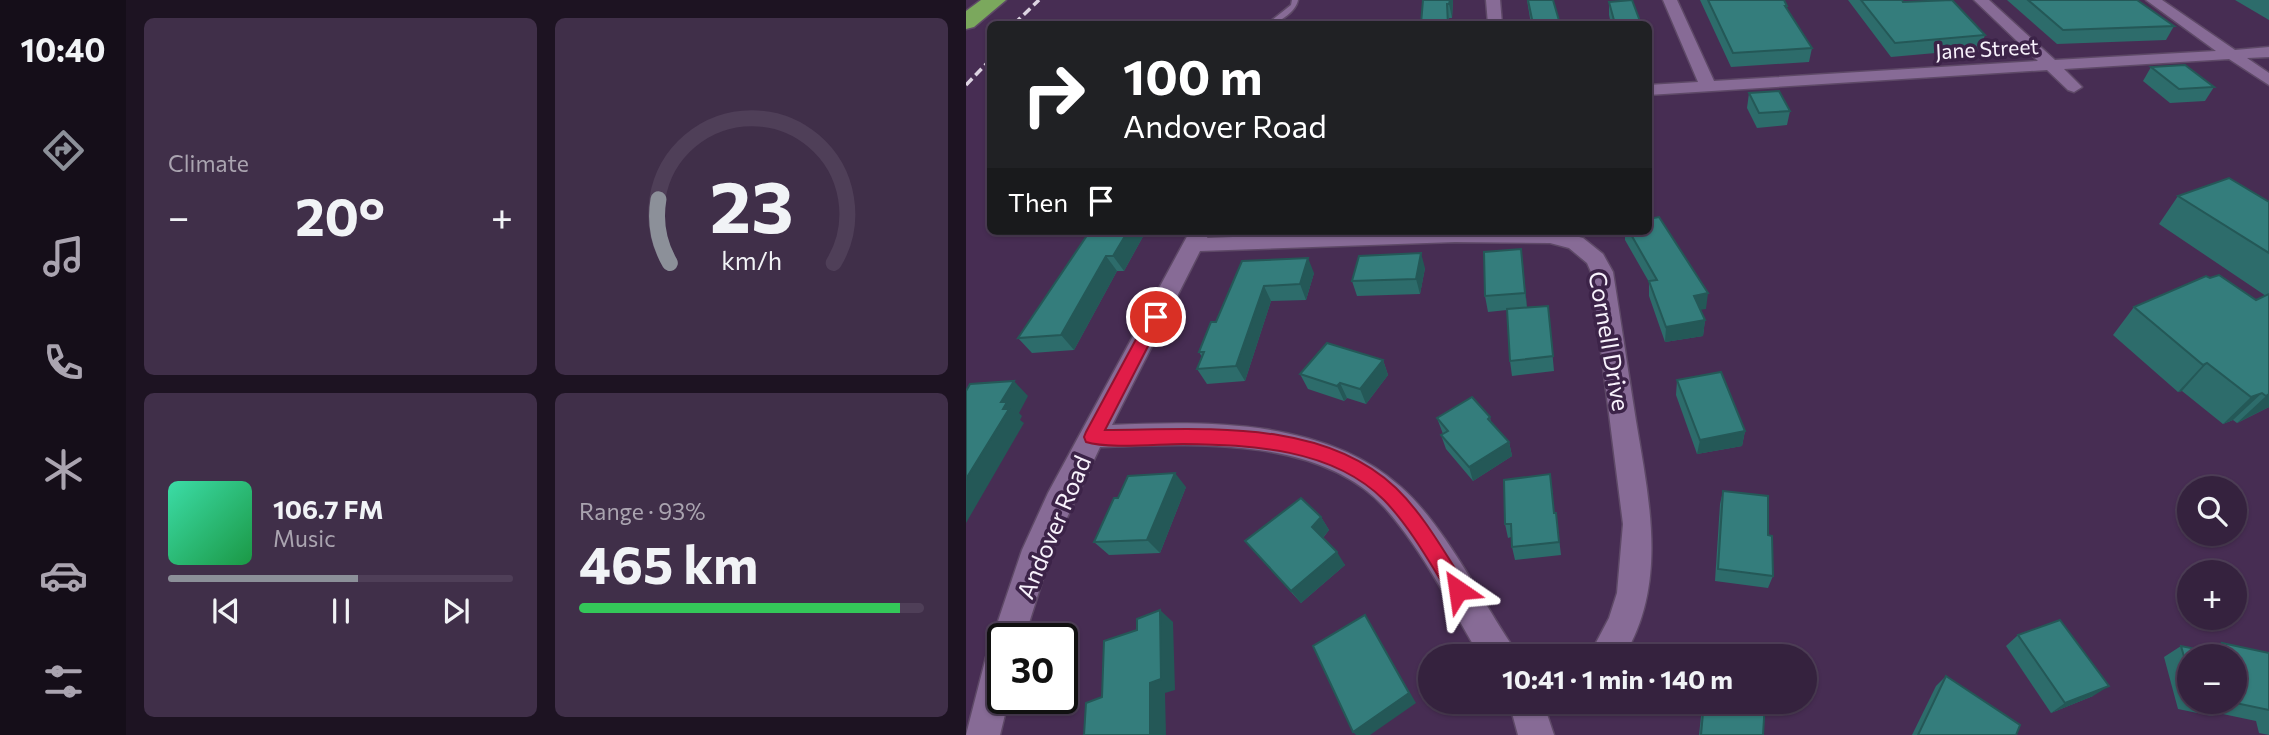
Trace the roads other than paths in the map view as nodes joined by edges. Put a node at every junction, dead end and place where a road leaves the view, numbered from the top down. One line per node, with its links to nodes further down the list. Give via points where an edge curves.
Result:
1 (979, 0): 8 (highway)
2 (995, 0): 11 (highway)
3 (1295, 0): 9 (lane, via 1294,6)
4 (1493, 0): 10 (street)
5 (1670, 0): 16 (street)
6 (1981, 0): 14 (street)
7 (2153, 0): 13 (street)
8 (966, 10)
9 (1274, 21)
10 (1495, 21)
11 (966, 23)
12 (2269, 52): 13 (street, Jane Street)
13 (2232, 54): 14 (street, Jane Street); 15 (street)
14 (2052, 65): 16 (street, Jane Street); 17 (street)
15 (2269, 80)
16 (1708, 86): 18 (street, Jane Street)
17 (2074, 88)
18 (1652, 90)
19 (1197, 238): 20 (street, Andover Road); 23 (street, Cornell Drive, via 1550,236 1576,243 1595,259 1602,272 1638,524 1632,598)
20 (1093, 437): 21 (street, Andover Road, via 1037,550); 22 (street, via 1260,440 1303,448 1355,468 1391,496 1410,519)
21 (1013, 623)
22 (1491, 644)
23 (1612, 644)
24 (988, 714): 25 (street)
25 (982, 735)

